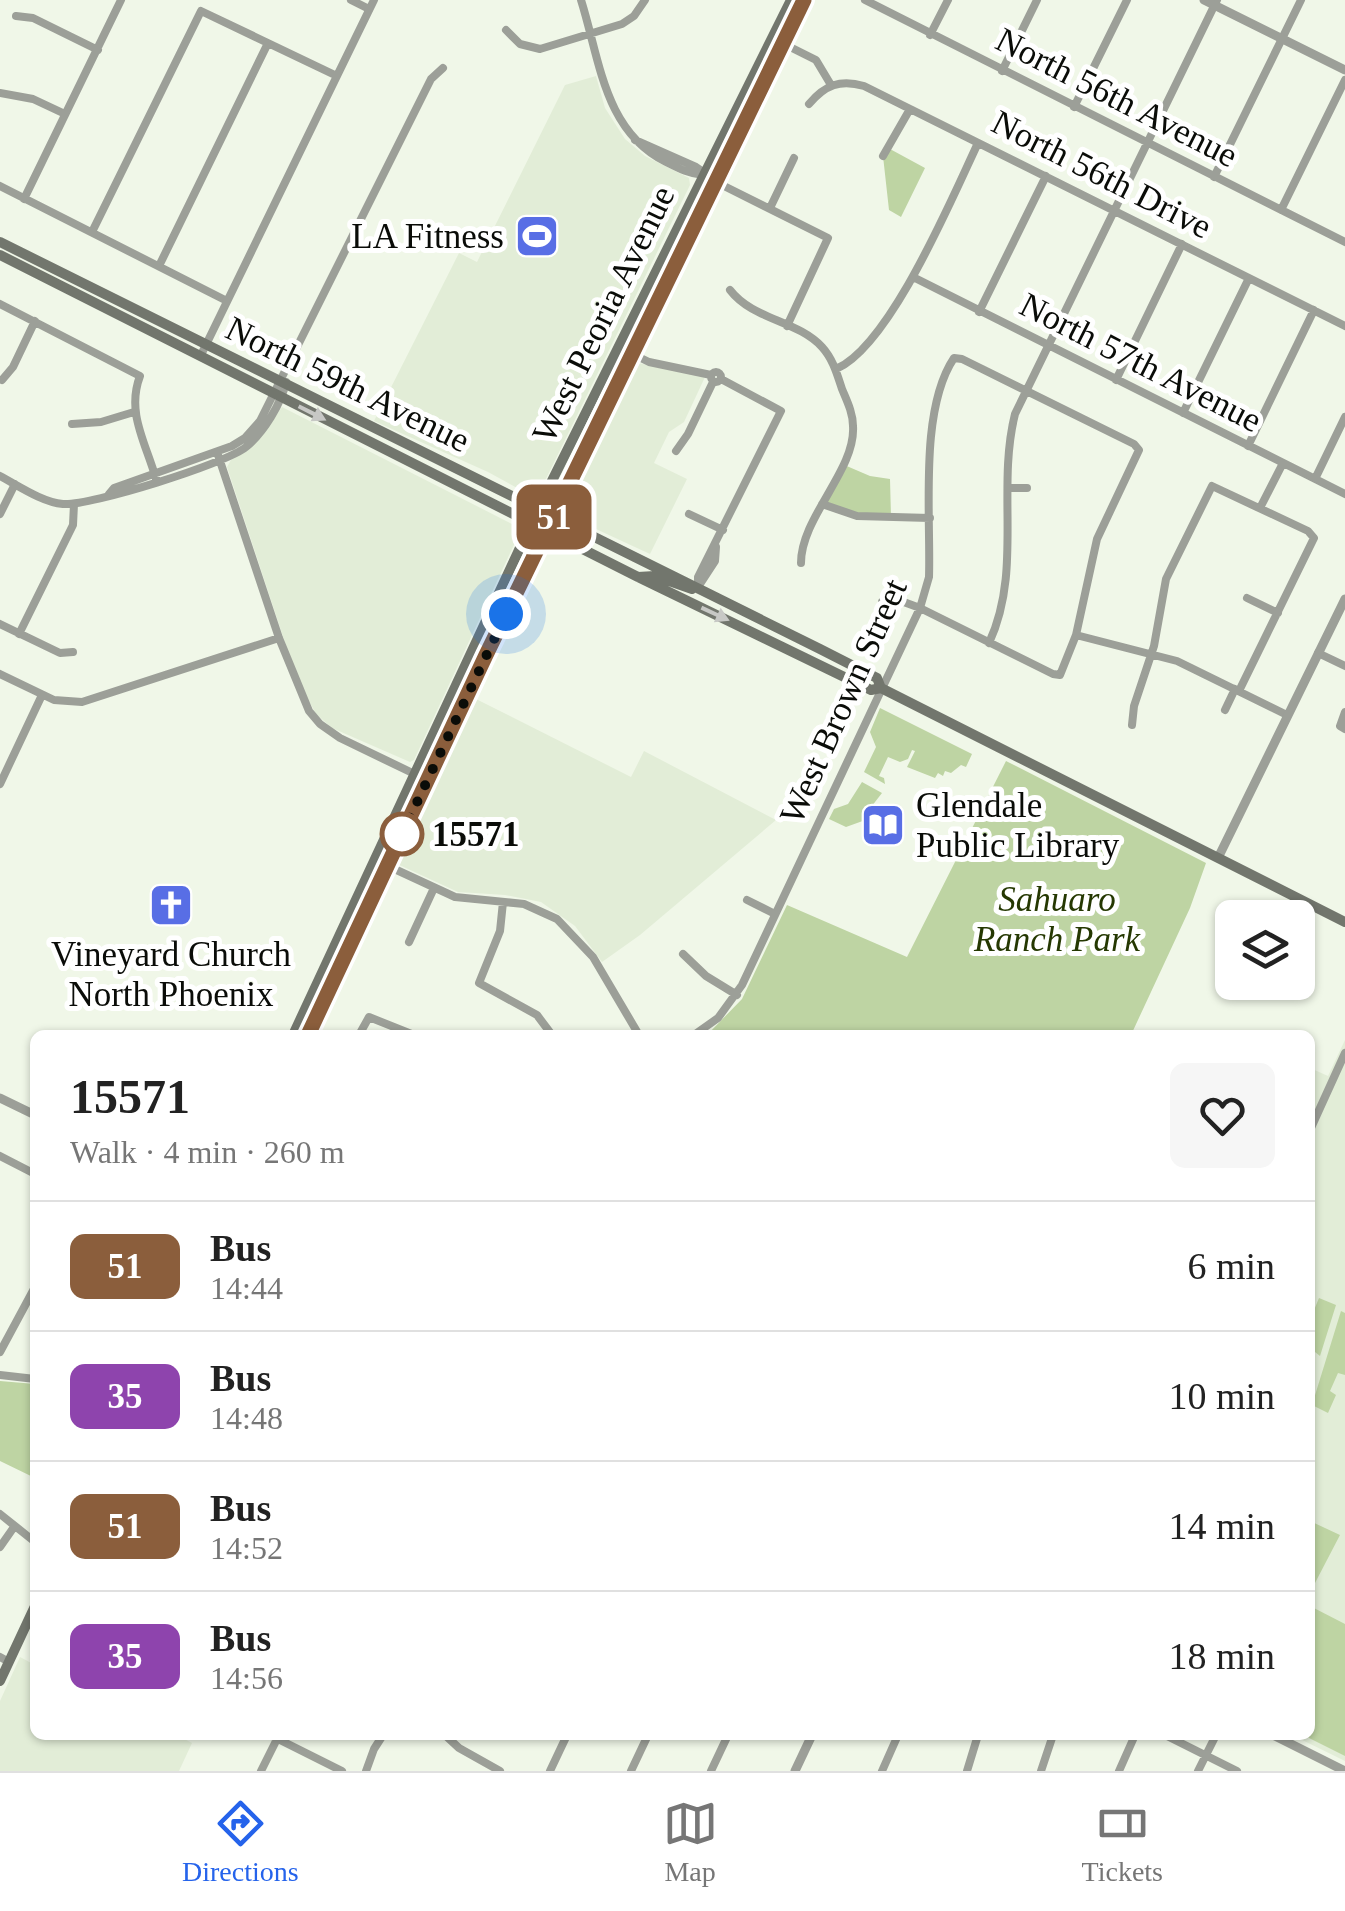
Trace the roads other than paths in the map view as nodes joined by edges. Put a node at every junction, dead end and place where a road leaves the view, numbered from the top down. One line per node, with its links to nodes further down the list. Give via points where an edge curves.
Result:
1 (121, 0): 21 (street)
2 (351, 0): 13 (street)
3 (581, 0): 16 (street)
4 (646, 0): 16 (street, via 622,24)
5 (790, 0): 37 (main road, West Peoria Avenue)
6 (804, 0): 20 (main road, West Peoria Avenue)
7 (865, 0): 17 (street, North 56th Avenue)
8 (948, 0): 17 (street)
9 (1037, 0): 23 (street)
10 (1127, 0): 30 (street)
11 (1301, 0): 18 (street)
12 (1212, 2): 18 (street); 34 (street)
13 (372, 4): 25 (street)
14 (16, 16): 21 (street)
15 (506, 30): 16 (street, via 520,44 540,49)
16 (591, 34): 37 (street, via 614,114 635,140)
17 (930, 35): 23 (street, North 56th Avenue)
18 (1282, 39): 24 (street); 39 (street)
19 (268, 44): 25 (street); 46 (street, via 201,12); 51 (street)
20 (782, 44): 27 (street, via 816,60); 40 (main road, West Peoria Avenue)
21 (98, 50): 32 (street)
22 (443, 68): 69 (street, via 431,79)
23 (1002, 70): 30 (street, North 56th Avenue)
24 (1345, 70)
25 (337, 76): 55 (street)
26 (1345, 80): 45 (street)
27 (831, 85): 29 (street); 31 (street, North 56th Drive, via 859,84)
28 (0, 93): 32 (street)
29 (809, 104)
30 (1074, 106): 34 (street, North 56th Avenue)
31 (910, 109): 33 (street, North 56th Drive); 35 (street)
32 (65, 114): 42 (street)
33 (978, 142): 38 (street, North 56th Drive); 52 (street)
34 (1147, 143): 39 (street, North 56th Avenue); 44 (street)
35 (883, 156)
36 (794, 158): 43 (street)
37 (703, 175): 40 (street); 62 (main road, West Peoria Avenue)
38 (1046, 176): 44 (street, North 56th Drive); 58 (street)
39 (1214, 177): 45 (street, North 56th Avenue)
40 (714, 182): 43 (street); 65 (main road, West Peoria Avenue)
41 (0, 186): 42 (street)
42 (24, 198): 46 (street)
43 (770, 208): 60 (street, via 828,238)
44 (1113, 210): 49 (street, North 56th Drive); 63 (street)
45 (1281, 210): 48 (street, North 56th Avenue)
46 (92, 232): 51 (street)
47 (0, 242): 64 (main road, North 59th Avenue)
48 (1345, 242)
49 (1182, 244): 53 (street, North 56th Drive); 70 (street)
50 (0, 255): 64 (main road, North 59th Avenue)
51 (159, 266): 55 (street)
52 (913, 278): 58 (street, North 57th Avenue); 66 (street, via 864,350)
53 (1249, 278): 57 (street, North 56th Drive); 74 (street)
54 (730, 290): 60 (street, via 745,306)
55 (227, 301): 64 (street)
56 (0, 304): 59 (street)
57 (1314, 310): 61 (street, North 56th Drive); 77 (street)
58 (979, 312): 63 (street, North 57th Avenue)
59 (35, 321): 68 (street); 73 (street, via 140,376)
60 (787, 326): 66 (street, via 815,340)
61 (1345, 326)
62 (618, 346): 65 (street); 90 (main road, West Peoria Avenue)
63 (1048, 346): 70 (street, North 57th Avenue); 71 (street)
64 (203, 350): 69 (main road, North 59th Avenue); 72 (main road, North 59th Avenue)
65 (632, 354): 67 (street); 94 (main road, West Peoria Avenue)
66 (836, 369): 89 (street, via 853,432)
67 (715, 378): 78 (street); 97 (street, via 781,411)
68 (2, 380)
69 (284, 380): 72 (street); 90 (main road, North 59th Avenue)
70 (1116, 380): 74 (street, North 57th Avenue)
71 (1025, 390): 85 (street, via 1010,436); 95 (street, West Brown Street, via 954,358 933,420); 109 (street, via 1139,450 1097,538)
72 (278, 395): 79 (street, via 244,438); 96 (main road, North 59th Avenue, one-way to 96)
73 (134, 412): 76 (street); 82 (street)
74 (1183, 413): 77 (street, North 57th Avenue)
75 (1345, 417): 83 (street)
76 (72, 424)
77 (1248, 446): 80 (street, North 57th Avenue)
78 (676, 451)
79 (218, 456): 82 (street); 110 (street)
80 (1283, 463): 83 (street, North 57th Avenue); 91 (street)
81 (0, 476): 84 (street)
82 (155, 478): 88 (street)
83 (1314, 479): 87 (street, North 57th Avenue)
84 (15, 484): 88 (street); 92 (street)
85 (1008, 488): 86 (street); 111 (street, via 1006,596)
86 (1028, 488)
87 (1345, 494)
88 (74, 504): 108 (street, via 73,526)
89 (822, 504): 95 (street, via 857,516); 99 (street)
90 (539, 507): 94 (main road, North 59th Avenue); 96 (main road, West Peoria Avenue)
91 (1260, 508): 106 (street, via 1314,538); 116 (street, via 1212,486 1170,566)
92 (0, 514)
93 (690, 514): 97 (street)
94 (554, 515): 98 (main road, West Peoria Avenue); 101 (main road, North 59th Avenue)
95 (930, 518): 105 (street, West Brown Street, via 929,578)
96 (531, 524): 98 (main road, North 59th Avenue); 112 (main road, West Peoria Avenue)
97 (723, 530): 101 (street, via 715,562)
98 (546, 531): 100 (main road, North 59th Avenue); 114 (main road, West Peoria Avenue)
99 (801, 563)
100 (638, 577): 101 (main road, via 650,574); 119 (main road, North 59th Avenue, one-way to 119, via 871,690)
101 (698, 588): 119 (main road, North 59th Avenue, via 877,678)
102 (1247, 598): 106 (street)
103 (1345, 599): 115 (street)
104 (882, 602): 105 (street)
105 (920, 608): 111 (street); 119 (street, West Brown Street)
106 (1278, 614): 120 (street)
107 (0, 624): 108 (street)
108 (19, 634): 113 (street, via 60,653)
109 (1076, 635): 111 (street, via 1060,675); 116 (street)
110 (279, 638): 121 (street, via 82,702); 127 (street, via 299,692 320,724)
111 (990, 642)
112 (474, 646): 114 (main road); 127 (main road, West Peoria Avenue)
113 (73, 652)
114 (488, 652): 128 (main road, West Peoria Avenue)
115 (1318, 653): 117 (street); 124 (street)
116 (1152, 654): 120 (street); 125 (street)
117 (1345, 666)
118 (0, 674): 121 (street)
119 (881, 688): 130 (main road, North 59th Avenue); 136 (street, West Brown Street)
120 (1237, 690): 122 (street); 124 (street)
121 (42, 694): 129 (street)
122 (1225, 710)
123 (1345, 712): 126 (street)
124 (1287, 715): 130 (street)
125 (1132, 724)
126 (1345, 730)
127 (416, 773): 128 (street); 131 (main road, West Peoria Avenue)
128 (427, 780): 132 (main road, West Peoria Avenue)
129 (0, 784)
130 (1218, 858): 137 (main road, North 59th Avenue)
131 (374, 860): 132 (street); 139 (main road, West Peoria Avenue)
132 (386, 866): 133 (street); 144 (main road, West Peoria Avenue)
133 (434, 888): 135 (street, via 469,901); 138 (street)
134 (747, 900): 136 (street)
135 (503, 902): 147 (street, via 500,931 480,983 530,1010); 148 (street, via 538,908 566,926)
136 (776, 914): 141 (street, West Brown Street)
137 (1345, 922)
138 (409, 942)
139 (332, 952): 142 (main road, West Peoria Avenue); 143 (main road, via 336,962)
140 (683, 954): 141 (street)
141 (737, 995): 149 (street, West Brown Street)
142 (295, 1030)
143 (309, 1030)
144 (310, 1030)
145 (362, 1030): 146 (street, via 369,1017)
146 (402, 1030)
147 (549, 1030)
148 (637, 1030)
149 (701, 1030)
150 (1345, 1054): 153 (street)
151 (0, 1098): 152 (street)
152 (30, 1113)
153 (1315, 1119)
154 (2, 1157): 155 (street); 156 (street)
155 (0, 1169)
156 (30, 1171)
157 (30, 1297): 158 (street)
158 (0, 1352)
159 (0, 1375): 160 (street)
160 (30, 1378)
161 (6, 1515): 162 (street)
162 (14, 1527): 163 (street); 164 (street)
163 (30, 1538)
164 (0, 1547)
165 (30, 1615): 166 (main road)
166 (4, 1660): 167 (main road)
167 (0, 1680)
168 (272, 1740): 185 (street)
169 (279, 1740): 186 (street)
170 (380, 1740): 187 (street)
171 (451, 1740): 188 (street)
172 (565, 1740): 189 (street)
173 (646, 1740): 190 (street)
174 (726, 1740): 191 (street)
175 (810, 1740): 192 (street)
176 (896, 1740): 193 (street)
177 (976, 1740): 194 (street)
178 (1052, 1740): 195 (street)
179 (1133, 1740): 196 (street)
180 (1174, 1740): 183 (street)
181 (1214, 1740): 183 (street)
182 (1284, 1740): 184 (street)
183 (1206, 1756): 197 (street); 198 (street)
184 (1345, 1770)
185 (261, 1771)
186 (342, 1771)
187 (366, 1771)
188 (500, 1771)
189 (550, 1771)
190 (631, 1771)
191 (711, 1771)
192 (795, 1771)
193 (882, 1771)
194 (967, 1771)
195 (1041, 1771)
196 (1119, 1771)
197 (1198, 1771)
198 (1237, 1771)

